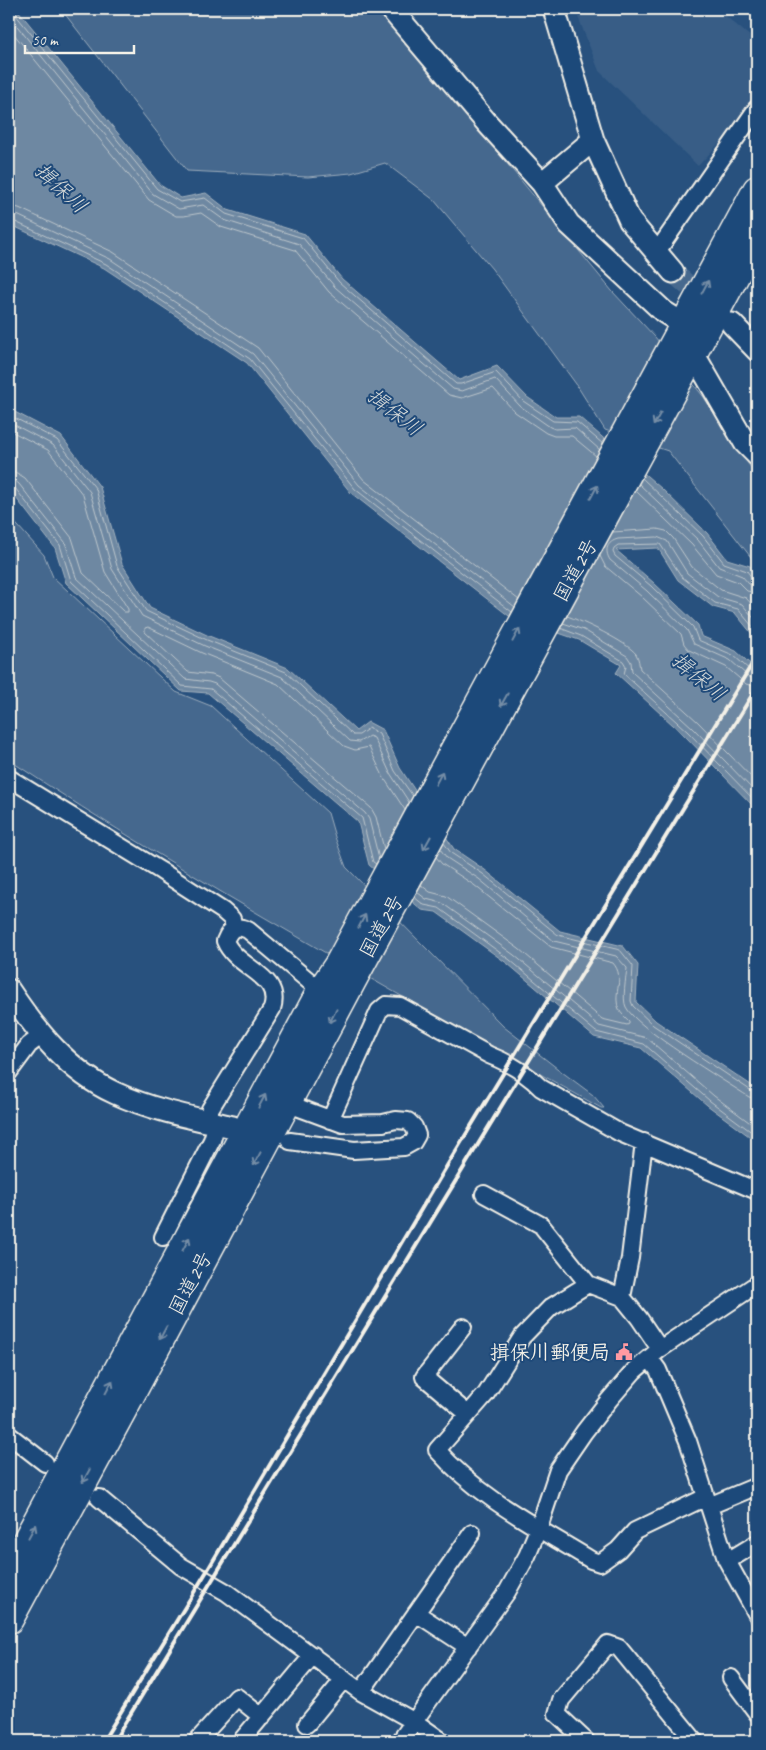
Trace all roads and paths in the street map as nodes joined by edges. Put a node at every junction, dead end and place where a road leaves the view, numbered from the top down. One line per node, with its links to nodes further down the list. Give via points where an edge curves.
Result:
1 (391, 9): 5 (street)
2 (554, 9): 4 (street)
3 (757, 108): 8 (street)
4 (593, 140): 5 (street); 8 (street, via 630,221)
5 (542, 183): 11 (street, via 569,224 664,312)
6 (757, 190): 11 (highway, 国道2号, one-way to 6)
7 (757, 235): 13 (highway, 国道2号)
8 (656, 253): 9 (street)
9 (673, 272)
10 (732, 324): 12 (street)
11 (685, 325): 13 (highway, 国道2号)
12 (757, 350)
13 (679, 363): 14 (street); 17 (highway, 国道2号)
14 (757, 455)
15 (9, 778): 16 (street, via 223,910 232,919)
16 (234, 928): 19 (street, via 240,926 248,930); 24 (street, via 225,941 228,948 270,985 274,1000 272,1009 210,1109)
17 (347, 968): 19 (highway, 国道2号); 22 (highway, 国道2号, one-way to 22)
18 (9, 990): 20 (street)
19 (322, 991): 45 (highway, 国道2号, one-way to 19)
20 (42, 1034): 21 (street, via 29,1045); 24 (street, via 85,1075 115,1093)
21 (9, 1072)
22 (286, 1103): 23 (street); 48 (highway, 国道2号, one-way to 48)
23 (330, 1120): 25 (street, via 343,1124 408,1121 417,1135 404,1147 354,1150); 26 (street, via 379,1011 386,1005 400,1006 489,1056 500,1059 541,1088 620,1133)
24 (219, 1124): 29 (street)
25 (290, 1141)
26 (644, 1142): 27 (street); 32 (street)
27 (757, 1191)
28 (484, 1194): 30 (street, via 541,1225)
29 (162, 1237)
30 (588, 1284): 32 (street); 35 (street, via 551,1307 522,1337 486,1394)
31 (757, 1284): 34 (street)
32 (622, 1297): 34 (street, via 639,1318)
33 (463, 1327): 35 (street, via 424,1378)
34 (655, 1354): 40 (street, via 658,1370 688,1441); 41 (street, via 608,1400 566,1457 558,1470)
35 (468, 1414): 41 (street, via 437,1450 452,1468 497,1503)
36 (9, 1436): 37 (street)
37 (45, 1463)
38 (757, 1486): 40 (street)
39 (99, 1498): 50 (street, via 181,1566 226,1592)
40 (707, 1501): 41 (street, via 635,1531 618,1550 600,1563); 44 (street)
41 (539, 1528): 49 (street, via 507,1592)
42 (472, 1533): 46 (street)
43 (757, 1542): 44 (street)
44 (726, 1559): 47 (street)
45 (9, 1574)
46 (416, 1613): 49 (street); 53 (street)
47 (757, 1614)
48 (9, 1619)
49 (468, 1647): 56 (street)
50 (313, 1655): 51 (street); 55 (street)
51 (344, 1678): 53 (street); 57 (street)
52 (731, 1678): 54 (street)
53 (361, 1692): 56 (street)
54 (757, 1713)
55 (262, 1717): 58 (street, via 237,1697); 59 (street)
56 (415, 1722): 60 (street); 61 (street)
57 (307, 1724)
58 (197, 1741)
59 (242, 1741)
60 (400, 1741)
61 (442, 1741)
62 (586, 1741): 63 (street, via 557,1714 561,1700 608,1644 619,1648)
63 (696, 1741)

